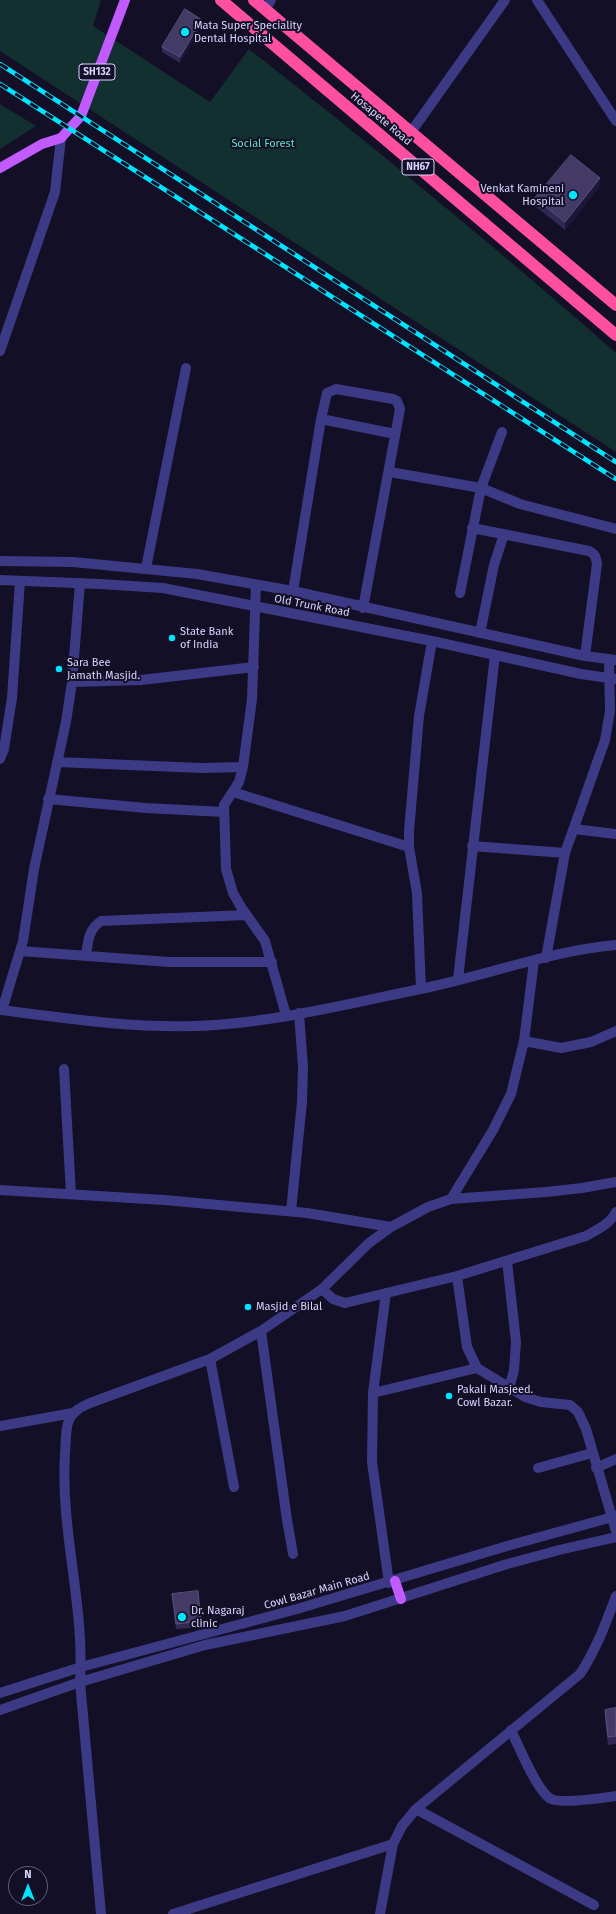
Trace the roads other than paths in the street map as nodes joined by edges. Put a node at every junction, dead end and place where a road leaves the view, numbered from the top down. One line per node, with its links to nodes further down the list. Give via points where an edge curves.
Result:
1 (125, 0): 9 (main road, SH132, via 81,116)
2 (221, 0): 12 (highway, Hosapete Road / NH67)
3 (254, 0): 6 (highway, Hosapete Road / NH67)
4 (505, 0): 8 (street)
5 (538, 0): 7 (street)
6 (268, 5): 8 (highway, Hosapete Road / NH67)
7 (616, 121)
8 (411, 132): 11 (highway, Hosapete Road / NH67)
9 (61, 138): 10 (main road, via 42,144); 13 (street, via 54,192)
10 (0, 168)
11 (616, 305)
12 (616, 334)
13 (0, 351)
14 (186, 368): 24 (street)
15 (321, 419): 17 (street); 17 (street, via 327,393 331,390 393,399 397,401 400,409); 29 (street)
16 (502, 432): 19 (street)
17 (396, 434): 18 (street)
18 (390, 472): 19 (street); 32 (street)
19 (481, 488): 20 (street); 21 (street, via 520,504)
20 (472, 528): 22 (street); 30 (street)
21 (616, 529)
22 (504, 534): 33 (street, via 494,565); 36 (street, via 589,551 596,558)
23 (0, 561): 24 (street, via 72,562)
24 (146, 568): 28 (street)
25 (0, 580): 26 (street, Old Trunk Road)
26 (20, 581): 27 (street, Old Trunk Road); 41 (street, via 12,698)
27 (80, 583): 31 (street, Old Trunk Road, via 163,588); 40 (street)
28 (256, 585): 29 (street); 31 (street)
29 (293, 591): 32 (street)
30 (460, 593)
31 (255, 607): 34 (street, Old Trunk Road); 38 (street)
32 (363, 608): 33 (street)
33 (480, 633): 36 (street)
34 (432, 641): 35 (street, Old Trunk Road); 50 (street, via 418,716)
35 (495, 655): 39 (street, Old Trunk Road); 49 (street)
36 (584, 656): 37 (street)
37 (613, 660): 39 (street)
38 (254, 667): 40 (street, via 141,680); 43 (street)
39 (613, 679): 47 (street, via 605,740)
40 (72, 682): 42 (street)
41 (0, 759)
42 (57, 762): 43 (street, via 201,768); 45 (street)
43 (243, 767): 44 (street)
44 (233, 792): 46 (street, via 224,805); 50 (street)
45 (48, 799): 46 (street); 54 (street)
46 (224, 812): 52 (street, via 226,869 233,893)
47 (574, 829): 48 (street); 51 (street)
48 (616, 834)
49 (472, 846): 51 (street); 59 (street)
50 (409, 847): 60 (street, via 417,893)
51 (565, 853): 56 (street)
52 (247, 915): 55 (street, via 101,921 93,926 90,932); 58 (street, via 265,941)
53 (616, 945): 56 (street)
54 (20, 951): 55 (street); 61 (street)
55 (86, 956): 58 (street, via 169,962)
56 (546, 958): 57 (street)
57 (534, 961): 59 (street); 65 (street)
58 (272, 962): 63 (street)
59 (458, 979): 60 (street)
60 (422, 989): 62 (street)
61 (1, 1010): 63 (street, via 112,1023 194,1026 254,1021)
62 (298, 1013): 63 (street); 71 (street, via 303,1066 302,1102)
63 (286, 1015)
64 (616, 1031): 65 (street, via 591,1042 561,1048)
65 (524, 1041): 70 (street, via 511,1094 493,1130)
66 (64, 1069): 69 (street)
67 (616, 1182): 70 (street, via 546,1192)
68 (0, 1190): 69 (street)
69 (71, 1194): 71 (street)
70 (451, 1199): 73 (street, via 428,1207)
71 (291, 1211): 73 (street)
72 (616, 1212): 74 (street, via 600,1229 586,1236)
73 (391, 1227): 76 (street, via 369,1243)
74 (508, 1261): 75 (street); 81 (street, via 516,1342 514,1370)
75 (457, 1276): 77 (street); 80 (street, via 467,1347)
76 (322, 1289): 77 (street, via 332,1299 345,1303); 78 (street)
77 (386, 1293): 82 (street)
78 (261, 1331): 79 (street); 93 (street)
79 (210, 1359): 83 (street, via 79,1408); 89 (street)
80 (477, 1368): 81 (street); 82 (street)
81 (509, 1389): 85 (street, via 525,1398 570,1405 578,1412)
82 (373, 1393): 94 (street, via 372,1462)
83 (73, 1414): 84 (street); 97 (street, via 67,1424 64,1475)
84 (0, 1426)
85 (592, 1453): 87 (street); 88 (street)
86 (616, 1459): 88 (street)
87 (538, 1468)
88 (596, 1468): 90 (street)
89 (234, 1486)
90 (614, 1517): 91 (street); 94 (street, Cowl Bazar Main Road, via 507,1546)
91 (616, 1531)
92 (616, 1537): 96 (street, via 504,1565)
93 (293, 1554)
94 (392, 1582): 96 (main road); 97 (street, Cowl Bazar Main Road)
95 (616, 1596): 101 (street, via 601,1635 580,1674)
96 (401, 1599): 98 (street, via 345,1616 205,1645)
97 (81, 1667): 98 (street); 99 (street, Cowl Bazar Main Road)
98 (80, 1682): 100 (street); 106 (street)
99 (0, 1693)
100 (0, 1710)
101 (511, 1730): 102 (street, via 541,1790 552,1799 565,1801); 103 (street)
102 (616, 1796)
103 (416, 1809): 104 (street); 105 (street)
104 (392, 1844): 107 (street); 108 (street)
105 (594, 1905)
106 (101, 1914)
107 (173, 1914)
108 (380, 1914)

